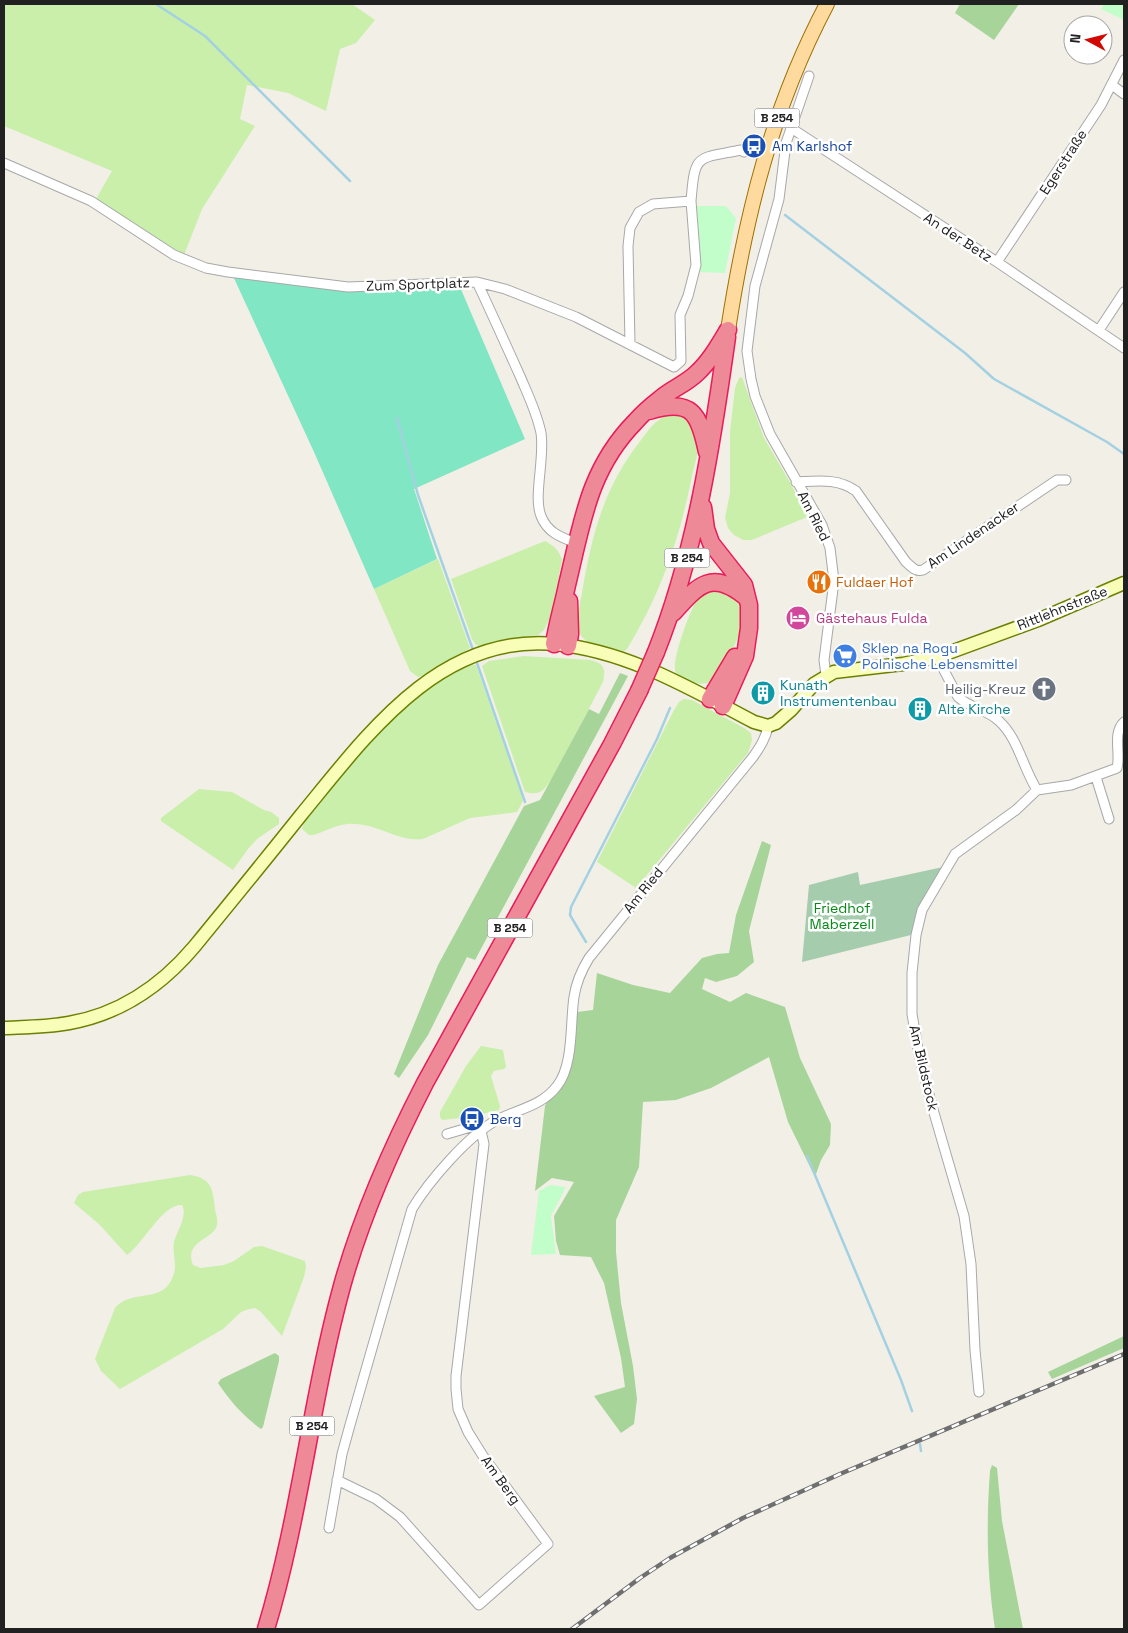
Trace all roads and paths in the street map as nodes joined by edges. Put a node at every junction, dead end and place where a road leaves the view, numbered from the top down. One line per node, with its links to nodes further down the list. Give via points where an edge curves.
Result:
1 (827, 4): 13 (main road, B 254, via 792,79 764,159 743,239)
2 (1124, 60): 4 (street, Egerstraße)
3 (809, 76): 6 (street, Am Ried)
4 (1112, 85): 5 (street); 10 (street, Egerstraße)
5 (1124, 94)
6 (791, 128): 10 (street, An der Betz); 20 (street, Am Ried, via 779,199 755,286 747,351 751,379 762,413)
7 (744, 152): 9 (street, via 706,157 698,162 694,170)
8 (4, 162): 11 (street, Zum Sportplatz, via 91,201 174,255 206,268 348,286)
9 (691, 201): 15 (street, via 653,204 639,212 630,228); 15 (street, Zum Sportplatz, via 696,265 680,315 681,361 674,367)
10 (997, 262): 14 (street, An der Betz)
11 (478, 282): 15 (street, Zum Sportplatz, via 523,296); 22 (street, via 538,419 542,448 540,514 551,532)
12 (1124, 292): 14 (street)
13 (728, 330): 17 (highway, via 699,372 660,398); 18 (highway, B 254)
14 (1099, 330): 16 (street, An der Betz)
15 (630, 344)
16 (1124, 348)
17 (647, 411): 18 (highway, via 670,406 690,412 700,424); 22 (highway, via 628,429 604,464 586,505)
18 (709, 460): 21 (highway, B 254)
19 (1066, 480): 20 (street, Am Lindenacker, via 1057,480 918,571 906,562 856,491 842,483)
20 (796, 482): 28 (street, Am Ried, via 822,525 830,548 834,581 824,660)
21 (702, 497): 24 (highway, via 708,536 744,585); 25 (highway, B 254)
22 (576, 543): 26 (highway, via 561,607)
23 (1124, 583): 27 (street, Rittlehnstraße, via 1038,620)
24 (747, 598): 25 (highway, via 731,586 711,582 698,588); 29 (highway, via 750,616 745,656)
25 (669, 618): 41 (highway, B 254, bridge, via 639,691 608,752 425,1083 373,1194 353,1249 332,1325 292,1523)
26 (561, 645): 29 (street, via 633,662); 35 (street, via 521,644 473,656 436,675 398,704 361,743 178,966 143,994 88,1019)
27 (937, 657): 28 (street, Rittlehnstraße); 33 (street, via 958,697 997,719 1007,729)
28 (826, 675): 31 (street, via 791,710)
29 (716, 702): 31 (street)
30 (1124, 722): 32 (street, via 1118,732 1117,768)
31 (768, 726): 36 (street, Am Ried, via 753,757 589,958 577,983 567,1060 559,1084 529,1108 497,1120)
32 (1096, 777): 33 (street, via 1067,786); 34 (street)
33 (1037, 790): 38 (street, Am Bildstock, via 1016,810 955,854 922,910 912,972 912,1014 919,1055 964,1216 971,1264)
34 (1109, 820)
35 (4, 1028)
36 (481, 1131): 37 (street, via 474,1126); 39 (street, via 444,1168 412,1209 350,1425); 39 (street, Am Berg, via 484,1144 456,1376 456,1400 468,1432 483,1456 548,1544 479,1605 400,1517 376,1499)
37 (447, 1134)
38 (979, 1392)
39 (338, 1480): 40 (street)
40 (330, 1528)
41 (266, 1629)

